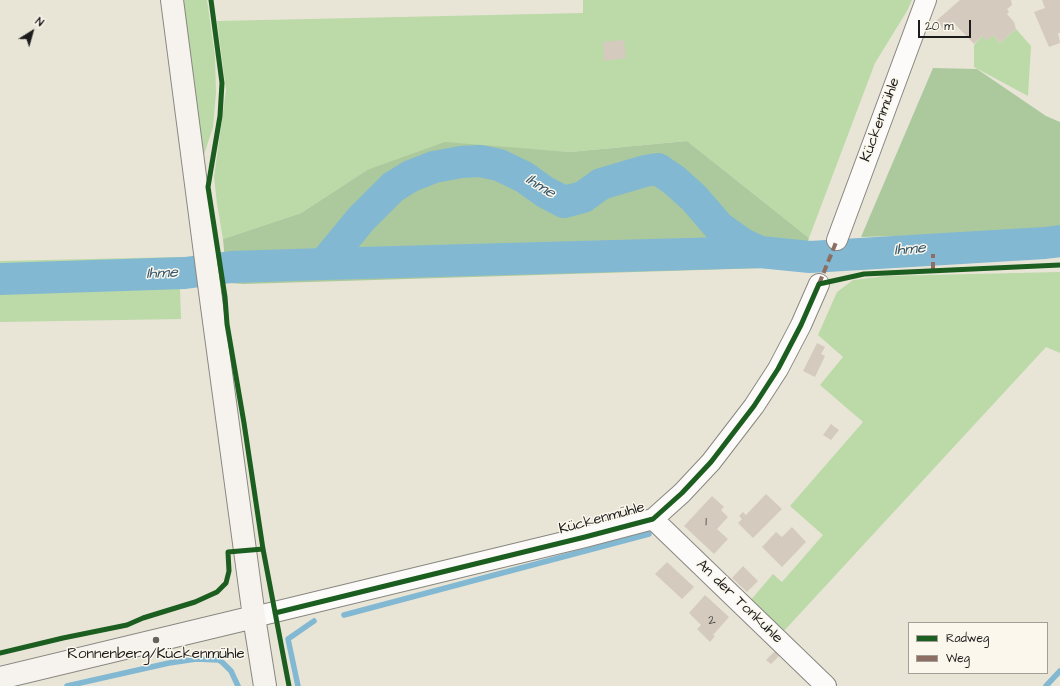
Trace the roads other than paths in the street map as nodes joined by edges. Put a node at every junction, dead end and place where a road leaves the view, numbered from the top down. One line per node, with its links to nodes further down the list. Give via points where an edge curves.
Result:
1 (172, 0): 6 (main road)
2 (926, 0): 3 (street, Kückenmühle)
3 (837, 240)
4 (819, 284): 5 (street, Kückenmühle, via 778,369 754,406 711,462)
5 (653, 519): 6 (street, Kückenmühle); 9 (street, An der Tonkuhle)
6 (254, 617): 7 (main road); 8 (main road)
7 (0, 678)
8 (266, 686)
9 (826, 686)

